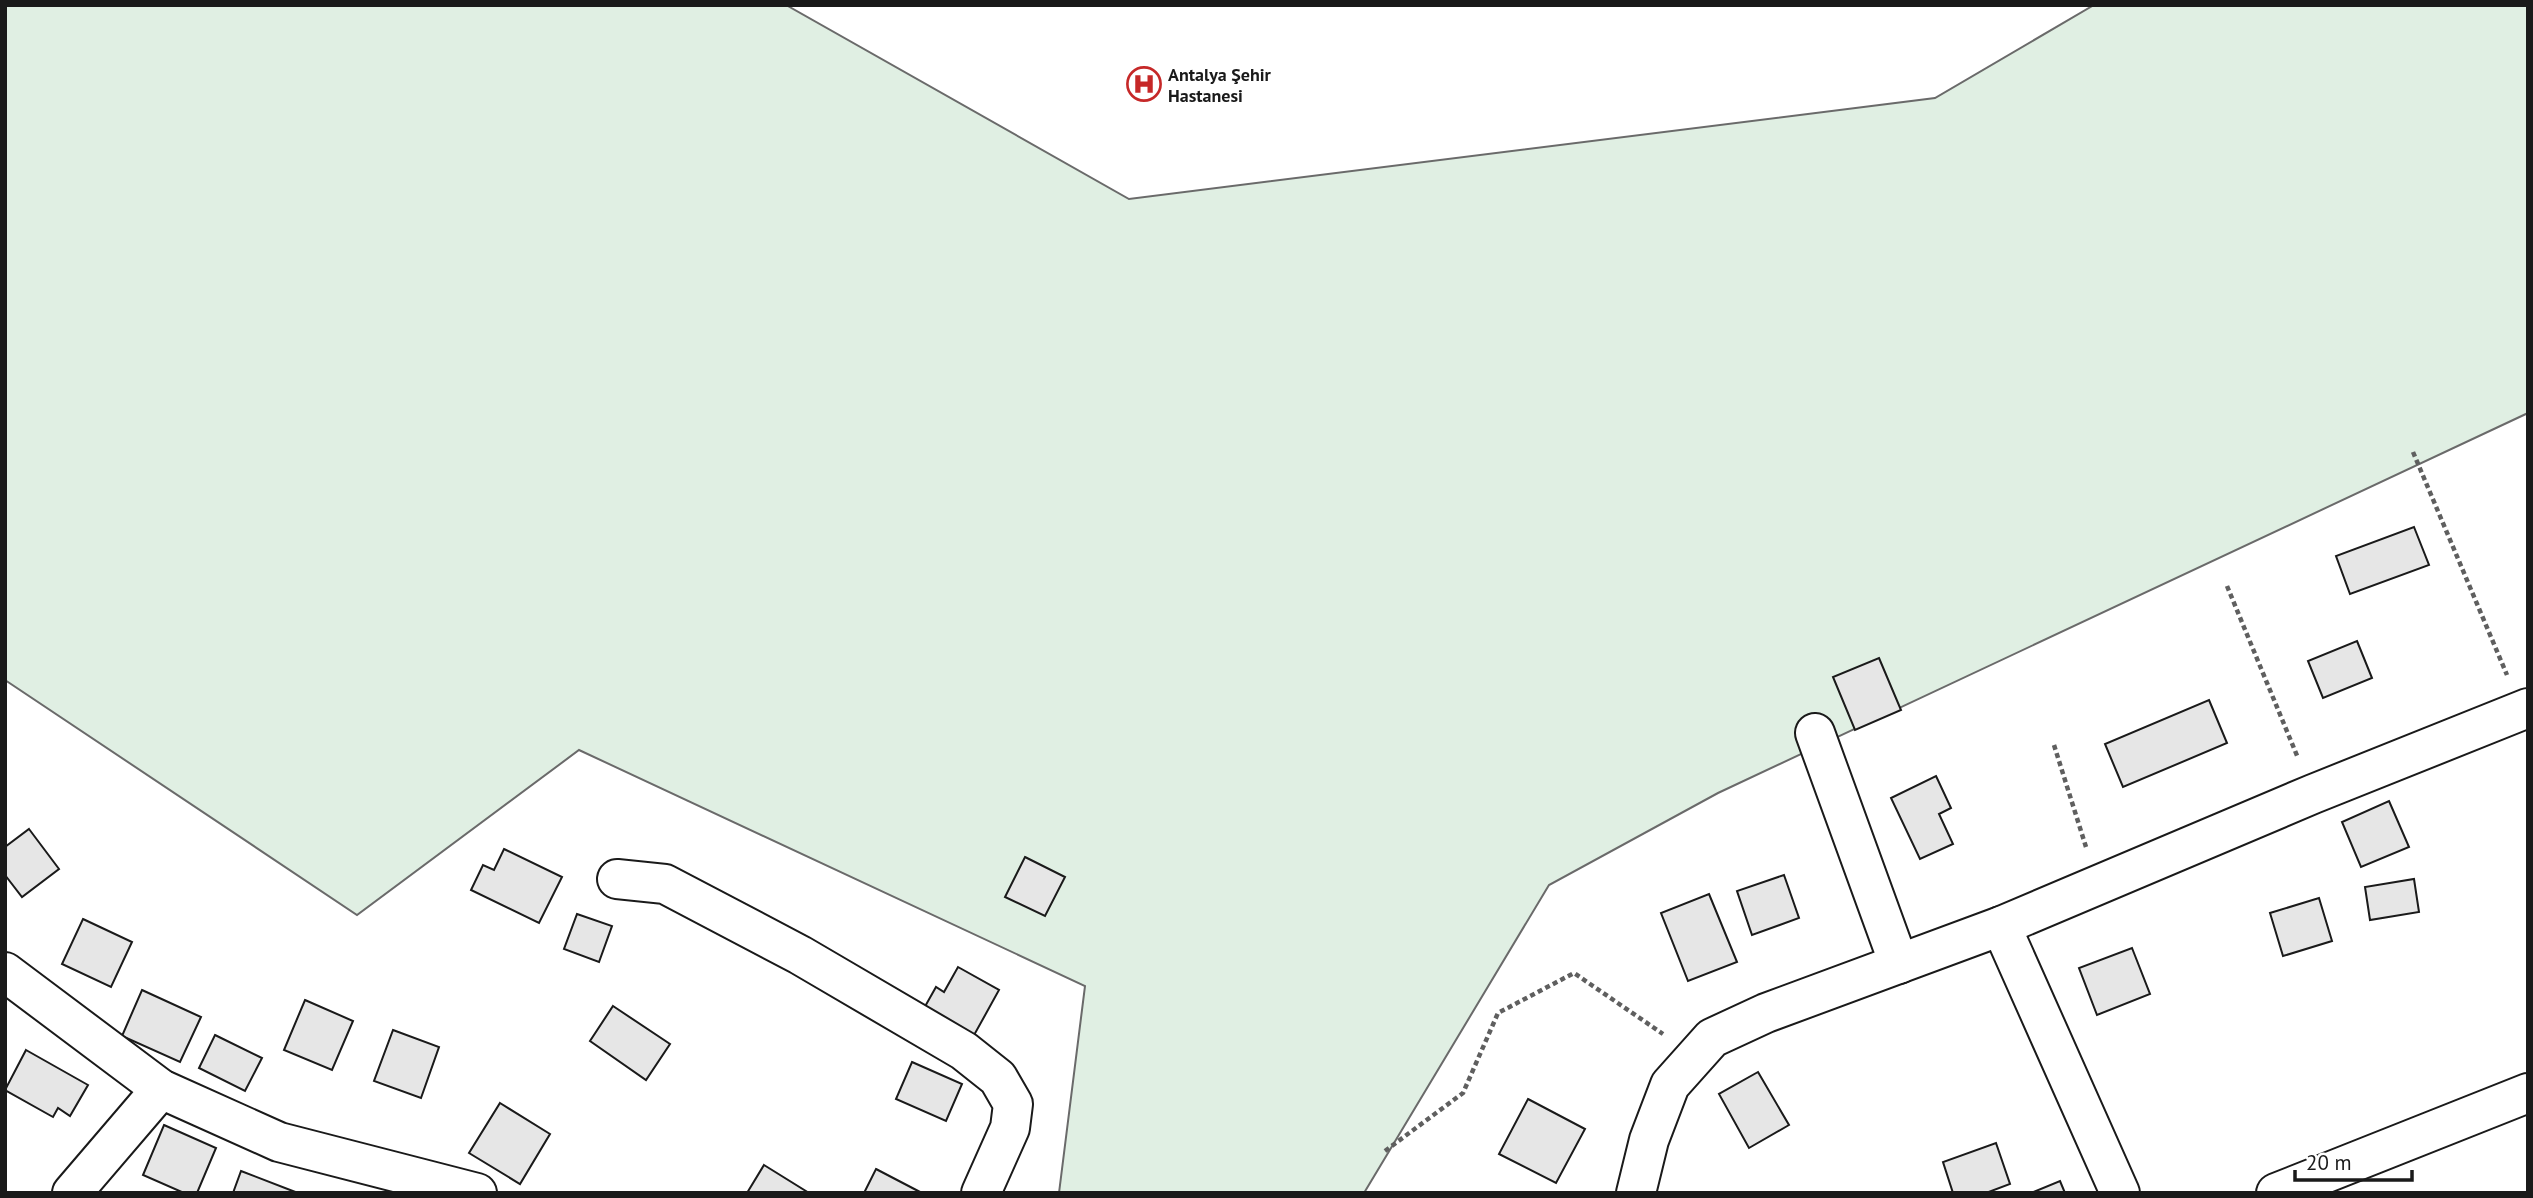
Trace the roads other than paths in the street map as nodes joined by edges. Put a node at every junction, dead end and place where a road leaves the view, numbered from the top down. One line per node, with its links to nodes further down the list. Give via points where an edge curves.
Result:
1 (2526, 714): 4 (street, via 2313,794)
2 (1815, 733): 5 (street)
3 (617, 879): 11 (street, via 665,884 812,962 964,1051 998,1077 1013,1104 1010,1128)
4 (2001, 926): 5 (street); 13 (street)
5 (1899, 964): 12 (street, via 1712,1038 1670,1085 1649,1140)
6 (5, 972): 7 (street)
7 (161, 1089): 9 (street); 10 (street, via 279,1142)
8 (2528, 1093): 14 (street)
9 (72, 1193)
10 (477, 1193)
11 (981, 1193)
12 (1636, 1193)
13 (2120, 1193)
14 (2276, 1193)

